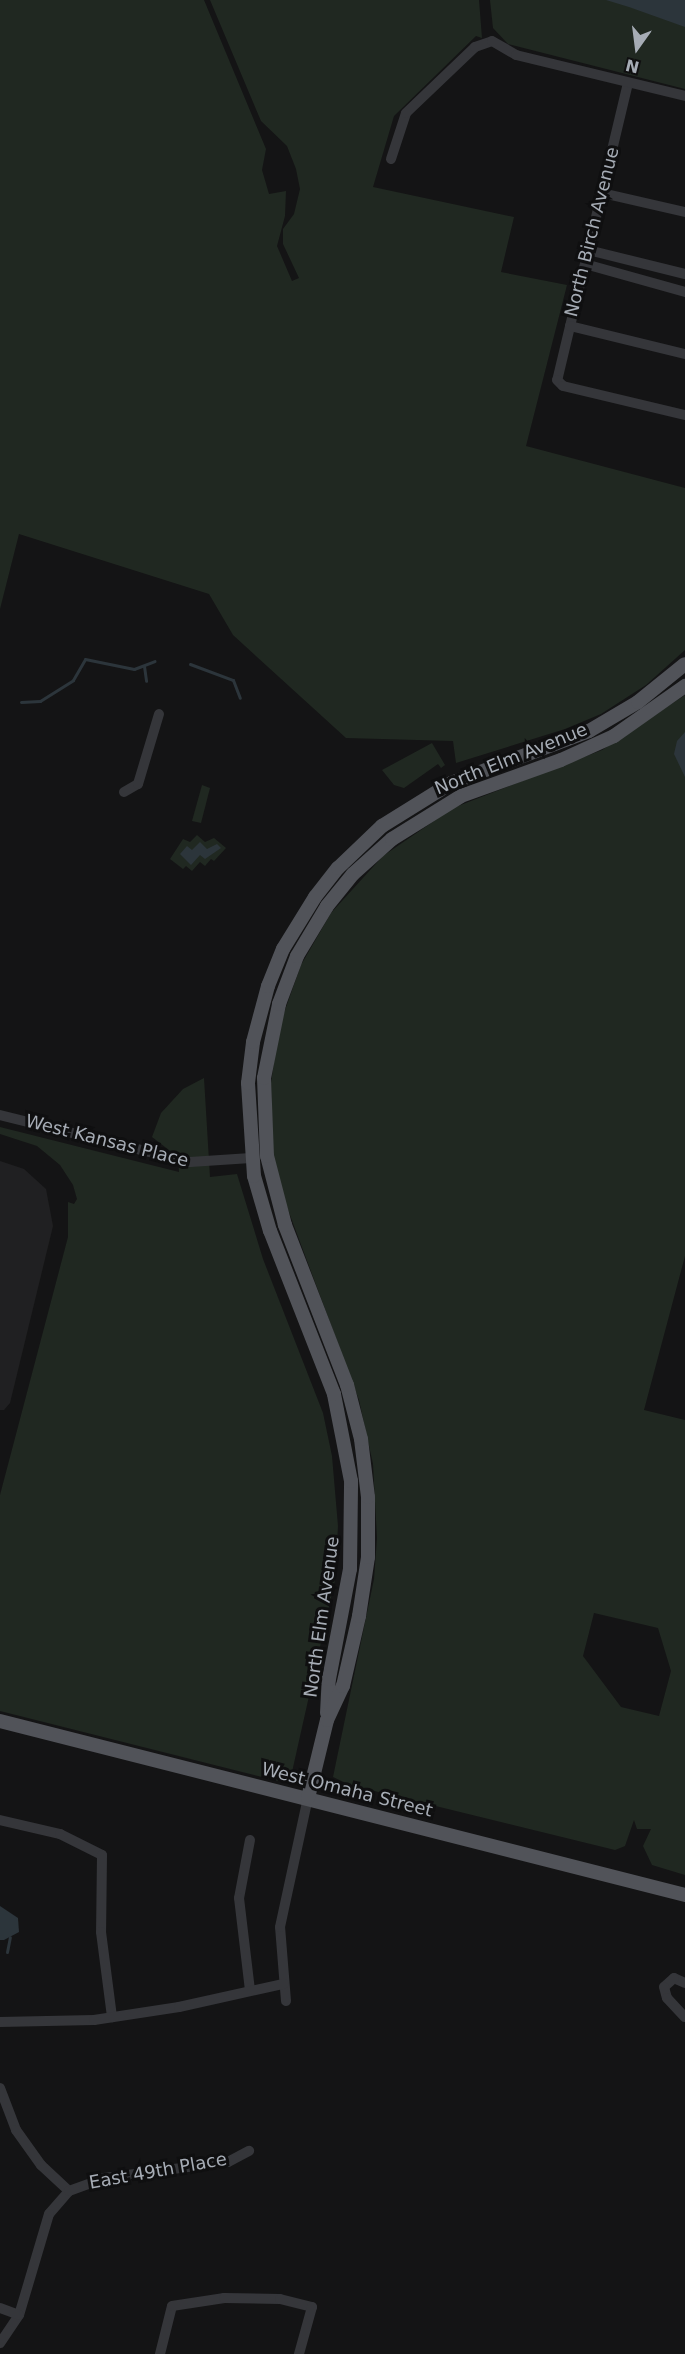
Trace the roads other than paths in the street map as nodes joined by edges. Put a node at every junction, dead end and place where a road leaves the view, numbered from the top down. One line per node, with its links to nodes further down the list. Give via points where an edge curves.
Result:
1 (628, 83): 2 (street); 3 (street, via 516,55 492,41 475,47 406,113); 4 (street, North Birch Avenue)
2 (685, 96)
3 (391, 159)
4 (602, 193): 5 (street); 6 (street, North Birch Avenue)
5 (685, 212)
6 (588, 250): 7 (street, North Birch Avenue); 8 (street)
7 (585, 264): 9 (street); 10 (street, North Birch Avenue)
8 (685, 274)
9 (685, 292)
10 (570, 326): 11 (street); 12 (street, North Birch Avenue, via 557,380 563,386)
11 (685, 354)
12 (685, 415)
13 (685, 664): 17 (main road, North Elm Avenue, via 639,702 589,731 460,779)
14 (685, 686): 18 (main road, North Elm Avenue, via 639,721 597,744 461,796)
15 (159, 714): 16 (street, via 138,784)
16 (124, 792)
17 (397, 815): 18 (main road); 19 (main road, North Elm Avenue, via 366,840 326,882)
18 (406, 828): 20 (main road, North Elm Avenue, via 379,849 339,891)
19 (283, 949): 20 (main road); 23 (main road, North Elm Avenue, via 262,1006 251,1052 247,1101)
20 (297, 956): 22 (main road, North Elm Avenue, via 279,1004 267,1059 263,1116)
21 (0, 1115): 23 (street, West Kansas Place, via 190,1162)
22 (267, 1156): 23 (main road); 25 (main road, North Elm Avenue, via 285,1225 347,1385 366,1468 369,1527 365,1585 343,1686)
23 (251, 1158): 25 (main road, North Elm Avenue, via 264,1214 334,1394 348,1451 353,1540 346,1598 328,1679)
24 (0, 1720): 26 (main road, West Omaha Street)
25 (327, 1720): 26 (main road)
26 (308, 1798): 29 (main road, West Omaha Street); 30 (street, via 282,1913)
27 (0, 1820): 34 (street, via 60,1834 102,1855 101,1932)
28 (250, 1840): 32 (street, via 239,1898)
29 (685, 1895)
30 (283, 1983): 32 (street); 33 (street)
31 (685, 1983): 35 (street, via 674,1978 664,1987 667,1998)
32 (250, 1990): 34 (street)
33 (286, 2001)
34 (112, 2018): 36 (street)
35 (685, 2018)
36 (0, 2022)
37 (0, 2088): 39 (street, via 16,2130 41,2165)
38 (249, 2151): 39 (street, East 49th Place, via 228,2162 104,2178)
39 (69, 2191): 41 (street, via 49,2214)
40 (0, 2308): 41 (street)
41 (19, 2315): 42 (street)
42 (0, 2343)
43 (160, 2354): 44 (street, via 172,2306 224,2298 280,2299 312,2307)
44 (299, 2354)

